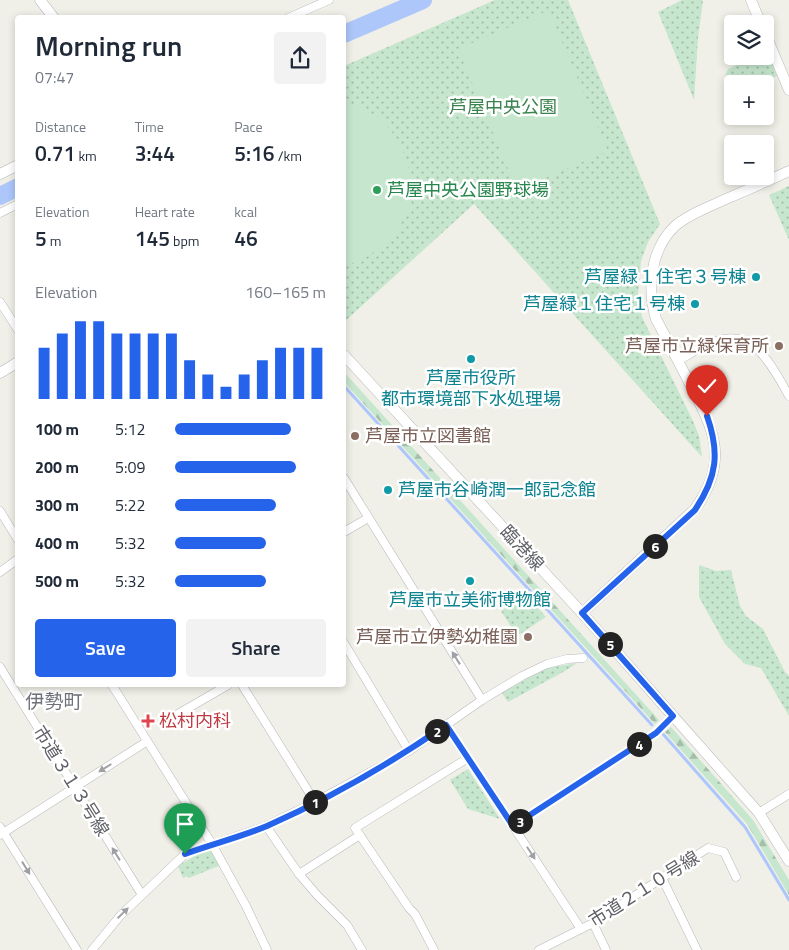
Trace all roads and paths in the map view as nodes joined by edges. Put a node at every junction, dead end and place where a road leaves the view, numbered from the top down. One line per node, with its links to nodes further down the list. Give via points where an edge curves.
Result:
1 (40, 0): 4 (street)
2 (329, 0): 5 (street)
3 (751, 0): 6 (street)
4 (52, 15)
5 (295, 15)
6 (757, 15)
7 (774, 54): 8 (street)
8 (789, 90)
9 (15, 166): 11 (street)
10 (789, 171): 17 (street, via 700,211 675,227 665,240 656,257 651,302 656,319)
11 (0, 174)
12 (15, 206): 13 (street)
13 (0, 213)
14 (0, 302): 15 (street)
15 (15, 325)
16 (346, 357): 28 (street, 臨港線)
17 (678, 361): 20 (street, via 718,340 742,340 765,356); 28 (street, via 712,431 716,449 711,482 695,510)
18 (15, 364): 19 (street)
19 (0, 373)
20 (789, 396)
21 (346, 481): 23 (street)
22 (0, 511): 25 (street)
23 (368, 518): 24 (street); 35 (street, one-way to 23)
24 (346, 531)
25 (15, 535)
26 (15, 561): 27 (street)
27 (0, 572)
28 (582, 613): 36 (street, 臨港線)
29 (346, 646): 40 (street)
30 (583, 658): 35 (street, via 547,664)
31 (0, 666): 42 (street, 市道３１３号線)
32 (113, 687): 39 (street)
33 (225, 687): 37 (street)
34 (243, 687): 44 (street)
35 (482, 700): 38 (street)
36 (673, 716): 45 (street, 臨港線); 47 (street, via 656,733)
37 (171, 718)
38 (446, 725): 40 (street); 41 (street)
39 (146, 742): 42 (street, one-way to 42); 50 (street)
40 (409, 751): 44 (street)
41 (468, 758): 47 (street); 49 (street, via 355,828)
42 (75, 787): 48 (street); 55 (street, 市道３１３号線, one-way to 42)
43 (789, 794): 45 (street)
44 (315, 802): 46 (street)
45 (758, 813): 51 (street, 臨港線)
46 (266, 826): 50 (street); 52 (street)
47 (513, 826): 57 (street, one-way to 57)
48 (1, 832): 58 (street, one-way to 58)
49 (360, 835): 52 (street); 62 (street, via 415,914)
50 (212, 844): 55 (street, via 185,854); 60 (street)
51 (789, 861)
52 (299, 874): 61 (street, via 347,925)
53 (736, 877): 54 (street, 市道２１０号線, via 724,852 708,848)
54 (662, 878): 56 (street, 市道２１０号線); 65 (street)
55 (142, 895): 59 (street, one-way to 55)
56 (592, 923): 57 (street, 市道２１０号線); 64 (street)
57 (581, 929): 63 (street, 市道２１０号線)
58 (77, 950)
59 (92, 950)
60 (267, 950)
61 (362, 950)
62 (434, 950)
63 (539, 950)
64 (606, 950)
65 (697, 950)

